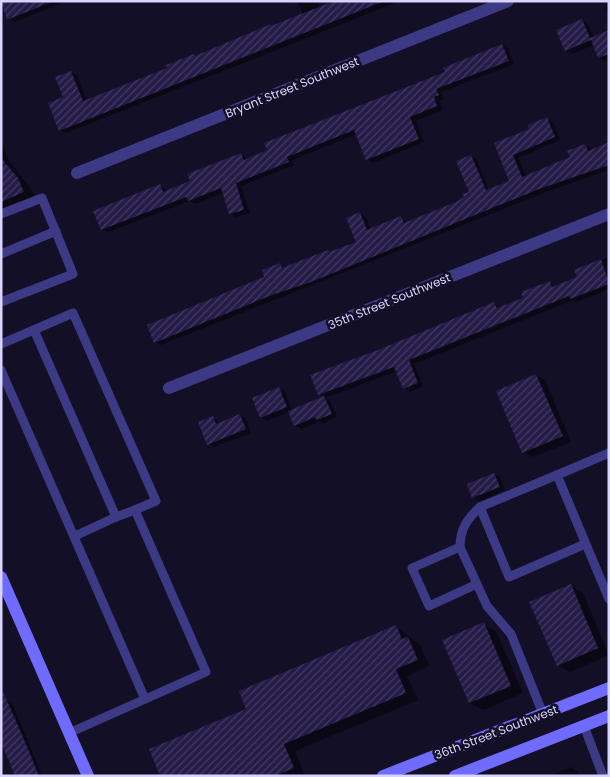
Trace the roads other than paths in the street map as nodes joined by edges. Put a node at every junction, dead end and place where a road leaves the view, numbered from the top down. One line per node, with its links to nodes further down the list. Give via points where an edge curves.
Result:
1 (508, 1): 2 (street, Bryant Street Southwest)
2 (77, 173)
3 (1, 214): 5 (lane, via 42,198)
4 (609, 214): 11 (street, 35th Street Southwest)
5 (56, 231): 6 (lane); 7 (lane, via 73,274)
6 (1, 254)
7 (1, 302)
8 (34, 330): 9 (lane); 15 (lane, via 73,313 156,501); 16 (lane)
9 (1, 344)
10 (1, 370): 17 (lane)
11 (169, 388)
12 (609, 453): 13 (lane)
13 (556, 475): 14 (lane); 18 (lane)
14 (480, 507): 18 (lane, via 509,577); 19 (lane, via 460,532)
15 (136, 510): 16 (lane); 24 (lane, via 206,672)
16 (116, 517): 17 (lane)
17 (75, 536): 24 (lane)
18 (585, 544): 22 (lane)
19 (460, 547): 21 (lane); 21 (lane, via 412,568 429,606)
20 (1, 577): 28 (street)
21 (477, 584): 25 (lane, via 487,606 511,634)
22 (609, 599)
23 (609, 688): 25 (street, 36th Street Southwest)
24 (145, 699): 28 (lane)
25 (543, 714): 30 (street, 36th Street Southwest)
26 (609, 716): 27 (street)
27 (584, 726): 31 (street); 32 (lane)
28 (69, 733): 29 (street)
29 (88, 776)
30 (383, 776)
31 (455, 776)
32 (603, 776)

